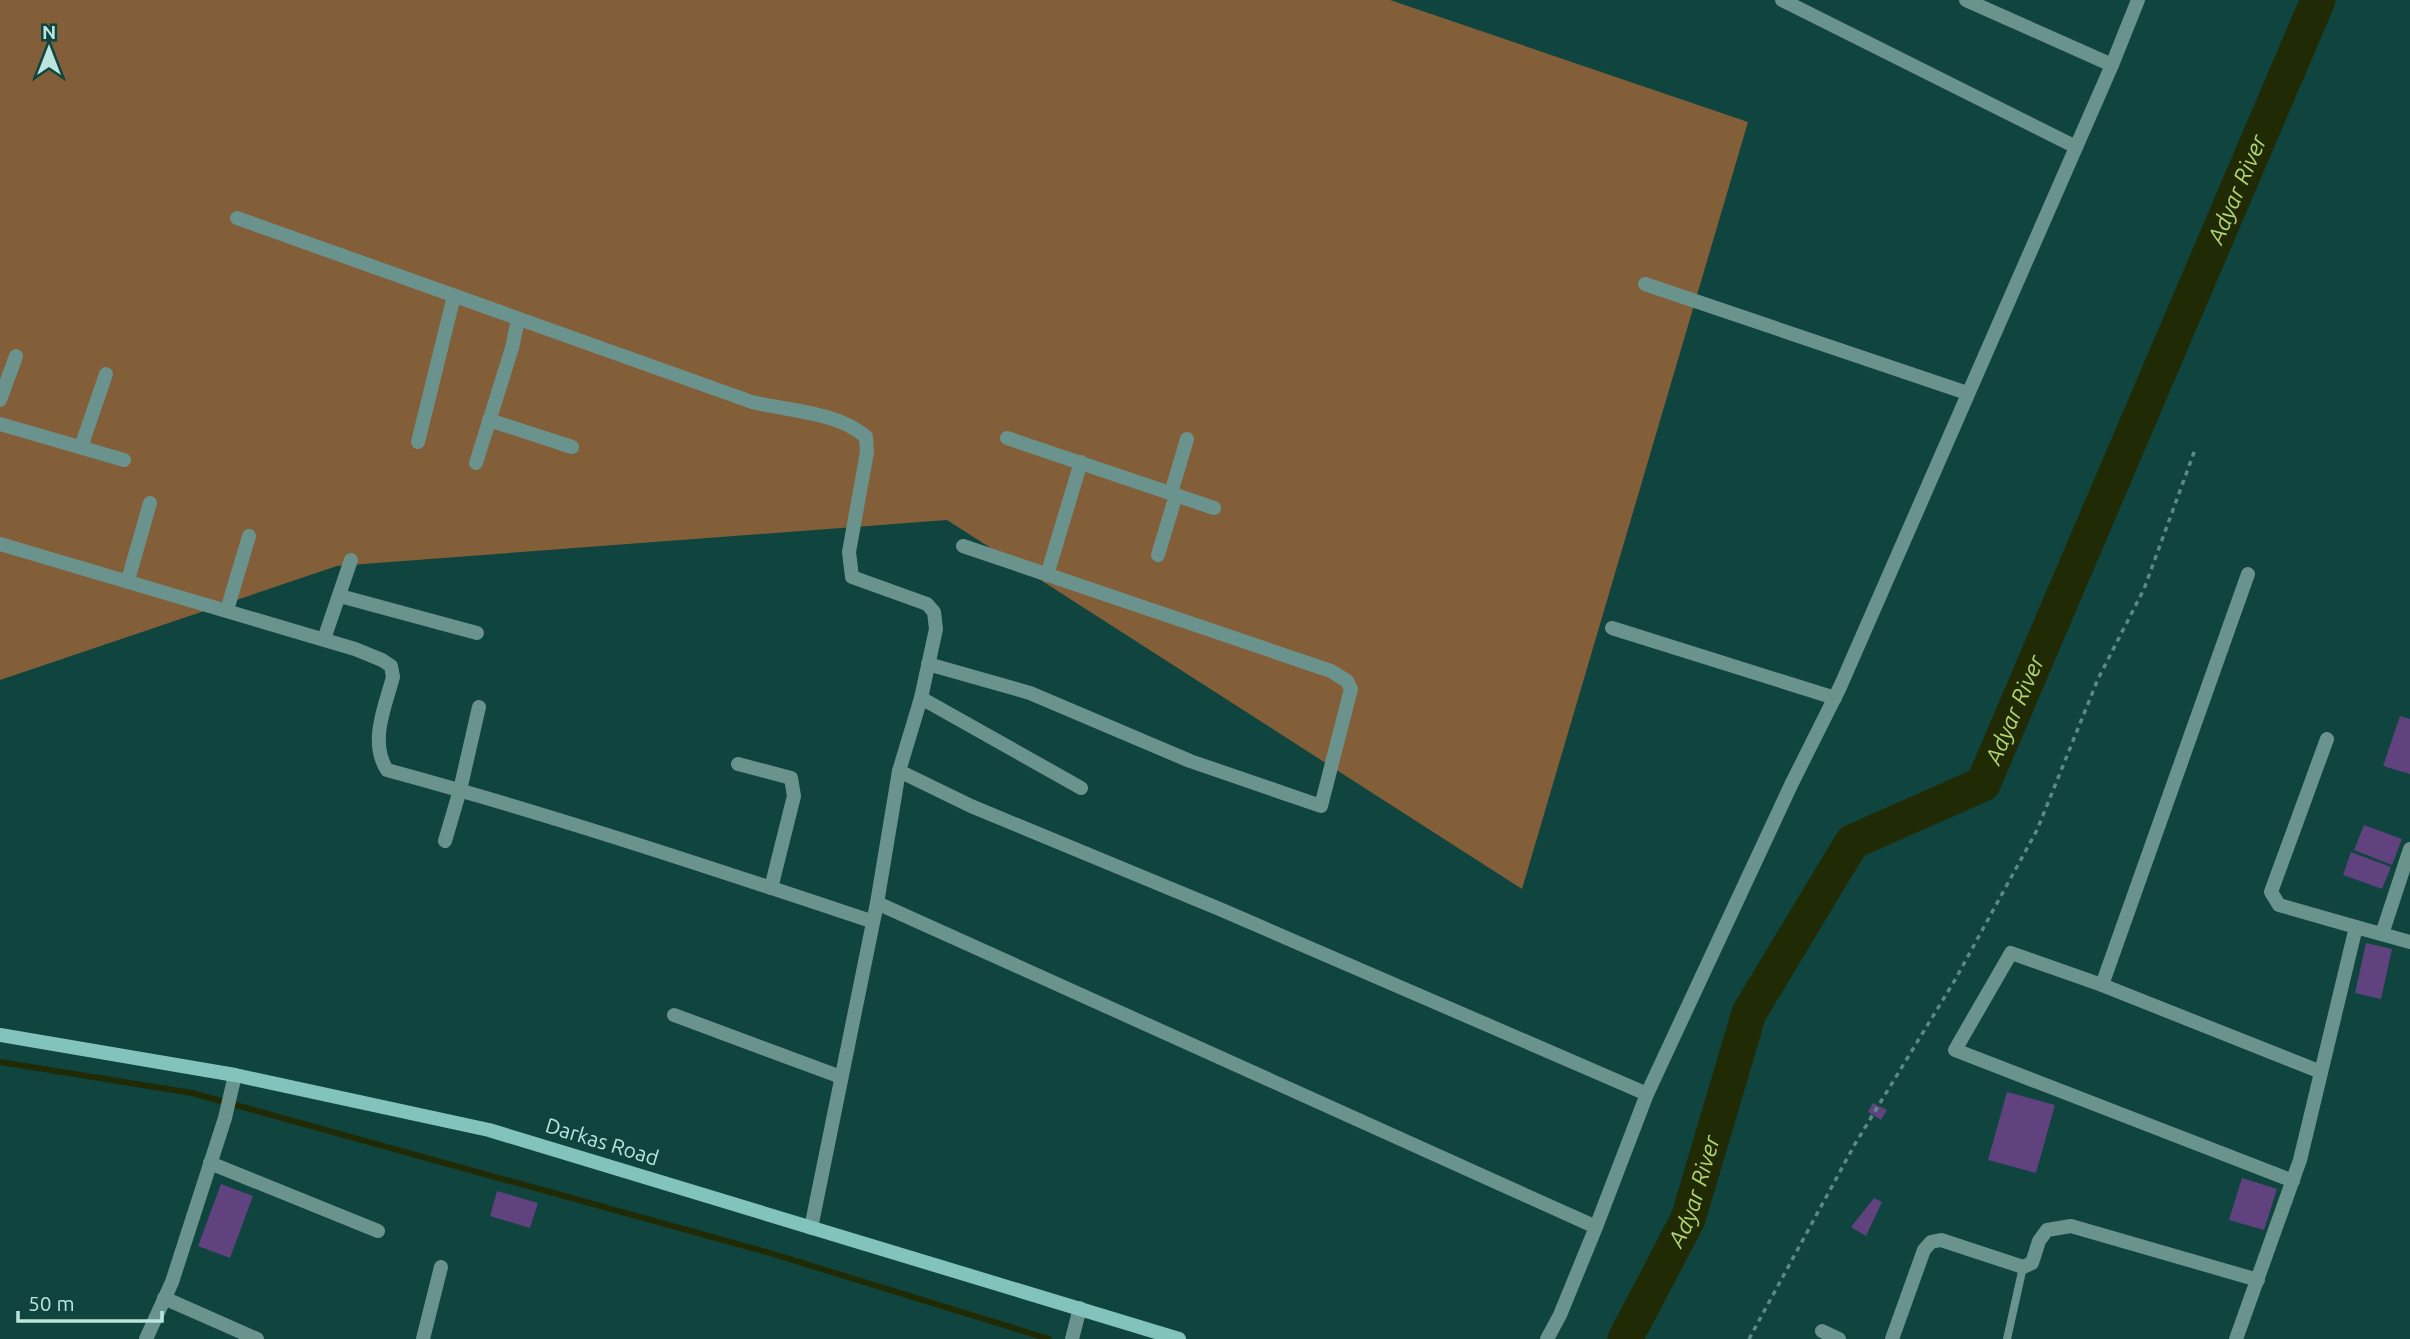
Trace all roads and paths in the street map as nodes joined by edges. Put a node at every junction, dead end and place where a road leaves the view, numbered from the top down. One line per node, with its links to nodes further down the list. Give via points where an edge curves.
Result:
1 (1782, 0): 5 (street)
2 (1966, 0): 4 (street)
3 (2138, 0): 4 (street)
4 (2112, 65): 5 (street)
5 (2076, 147): 12 (street)
6 (237, 218): 8 (street)
7 (1645, 284): 12 (street)
8 (454, 296): 9 (street); 18 (street)
9 (518, 319): 14 (street); 41 (street, via 752,402 855,427 866,437 867,452 849,552 852,577 927,604 934,612 936,629)
10 (16, 356): 13 (street)
11 (106, 374): 19 (street)
12 (1967, 393): 43 (street)
13 (0, 400)
14 (489, 420): 20 (street); 23 (street)
15 (0, 424): 19 (street)
16 (1007, 438): 24 (street)
17 (1186, 439): 25 (street)
18 (418, 442)
19 (81, 447): 22 (street)
20 (572, 447)
21 (2196, 447): 82 (path, via 2144,589 2098,679 2037,830 1955,980 1855,1144)
22 (124, 460)
23 (476, 463)
24 (1081, 463): 25 (street); 34 (street)
25 (1174, 494): 27 (street); 31 (street)
26 (150, 503): 35 (street)
27 (1214, 508)
28 (249, 536): 37 (street)
29 (0, 544): 35 (street)
30 (963, 546): 34 (street)
31 (1158, 555)
32 (351, 560): 36 (street)
33 (2248, 574): 58 (street)
34 (1047, 575): 41 (street, via 1331,671 1347,681 1351,690 1321,806 1190,761 1030,693)
35 (128, 580): 37 (street)
36 (340, 596): 39 (street); 40 (street)
37 (227, 610): 40 (street)
38 (1612, 628): 43 (street)
39 (477, 633)
40 (324, 639): 49 (street, via 390,666 393,677 378,743 379,758 387,770)
41 (928, 664): 42 (street)
42 (921, 698): 47 (street); 48 (street)
43 (1835, 698): 64 (street)
44 (479, 708): 49 (street)
45 (2327, 739): 55 (street, via 2271,892 2279,905)
46 (738, 764): 52 (street, via 791,778 794,796)
47 (899, 771): 53 (street); 64 (street)
48 (1081, 788)
49 (460, 790): 50 (street); 52 (street)
50 (446, 841)
51 (2410, 849): 56 (street)
52 (771, 888): 54 (street)
53 (877, 903): 54 (street); 67 (street)
54 (872, 921): 63 (street)
55 (2356, 926): 56 (street); 61 (street)
56 (2382, 934): 57 (street)
57 (2410, 942)
58 (2102, 985): 61 (street); 66 (street, via 2011,953 1955,1050)
59 (674, 1015): 63 (street)
60 (0, 1035): 62 (main road, Darkas Road)
61 (2321, 1072): 66 (street)
62 (235, 1075): 65 (street); 68 (main road, Darkas Road, via 489,1130)
63 (841, 1077): 68 (street)
64 (1647, 1094): 67 (street)
65 (210, 1163): 69 (street); 73 (street)
66 (2293, 1181): 72 (street)
67 (1596, 1227): 81 (street)
68 (811, 1228): 74 (main road, Darkas Road)
69 (378, 1231)
70 (441, 1267): 79 (street)
71 (2023, 1267): 72 (street, via 2032,1263 2048,1230 2071,1226); 84 (street, via 1953,1242 1931,1242 1924,1250); 85 (lane)
72 (2258, 1280): 86 (street)
73 (164, 1298): 77 (street); 78 (street)
74 (1080, 1308): 76 (street); 80 (main road, Darkas Road)
75 (1822, 1331): 83 (street)
76 (1073, 1336)
77 (146, 1339)
78 (257, 1339)
79 (423, 1339)
80 (1179, 1339)
81 (1547, 1339)
82 (1749, 1339)
83 (1839, 1339)
84 (1892, 1339)
85 (2007, 1339)
86 (2236, 1339)

